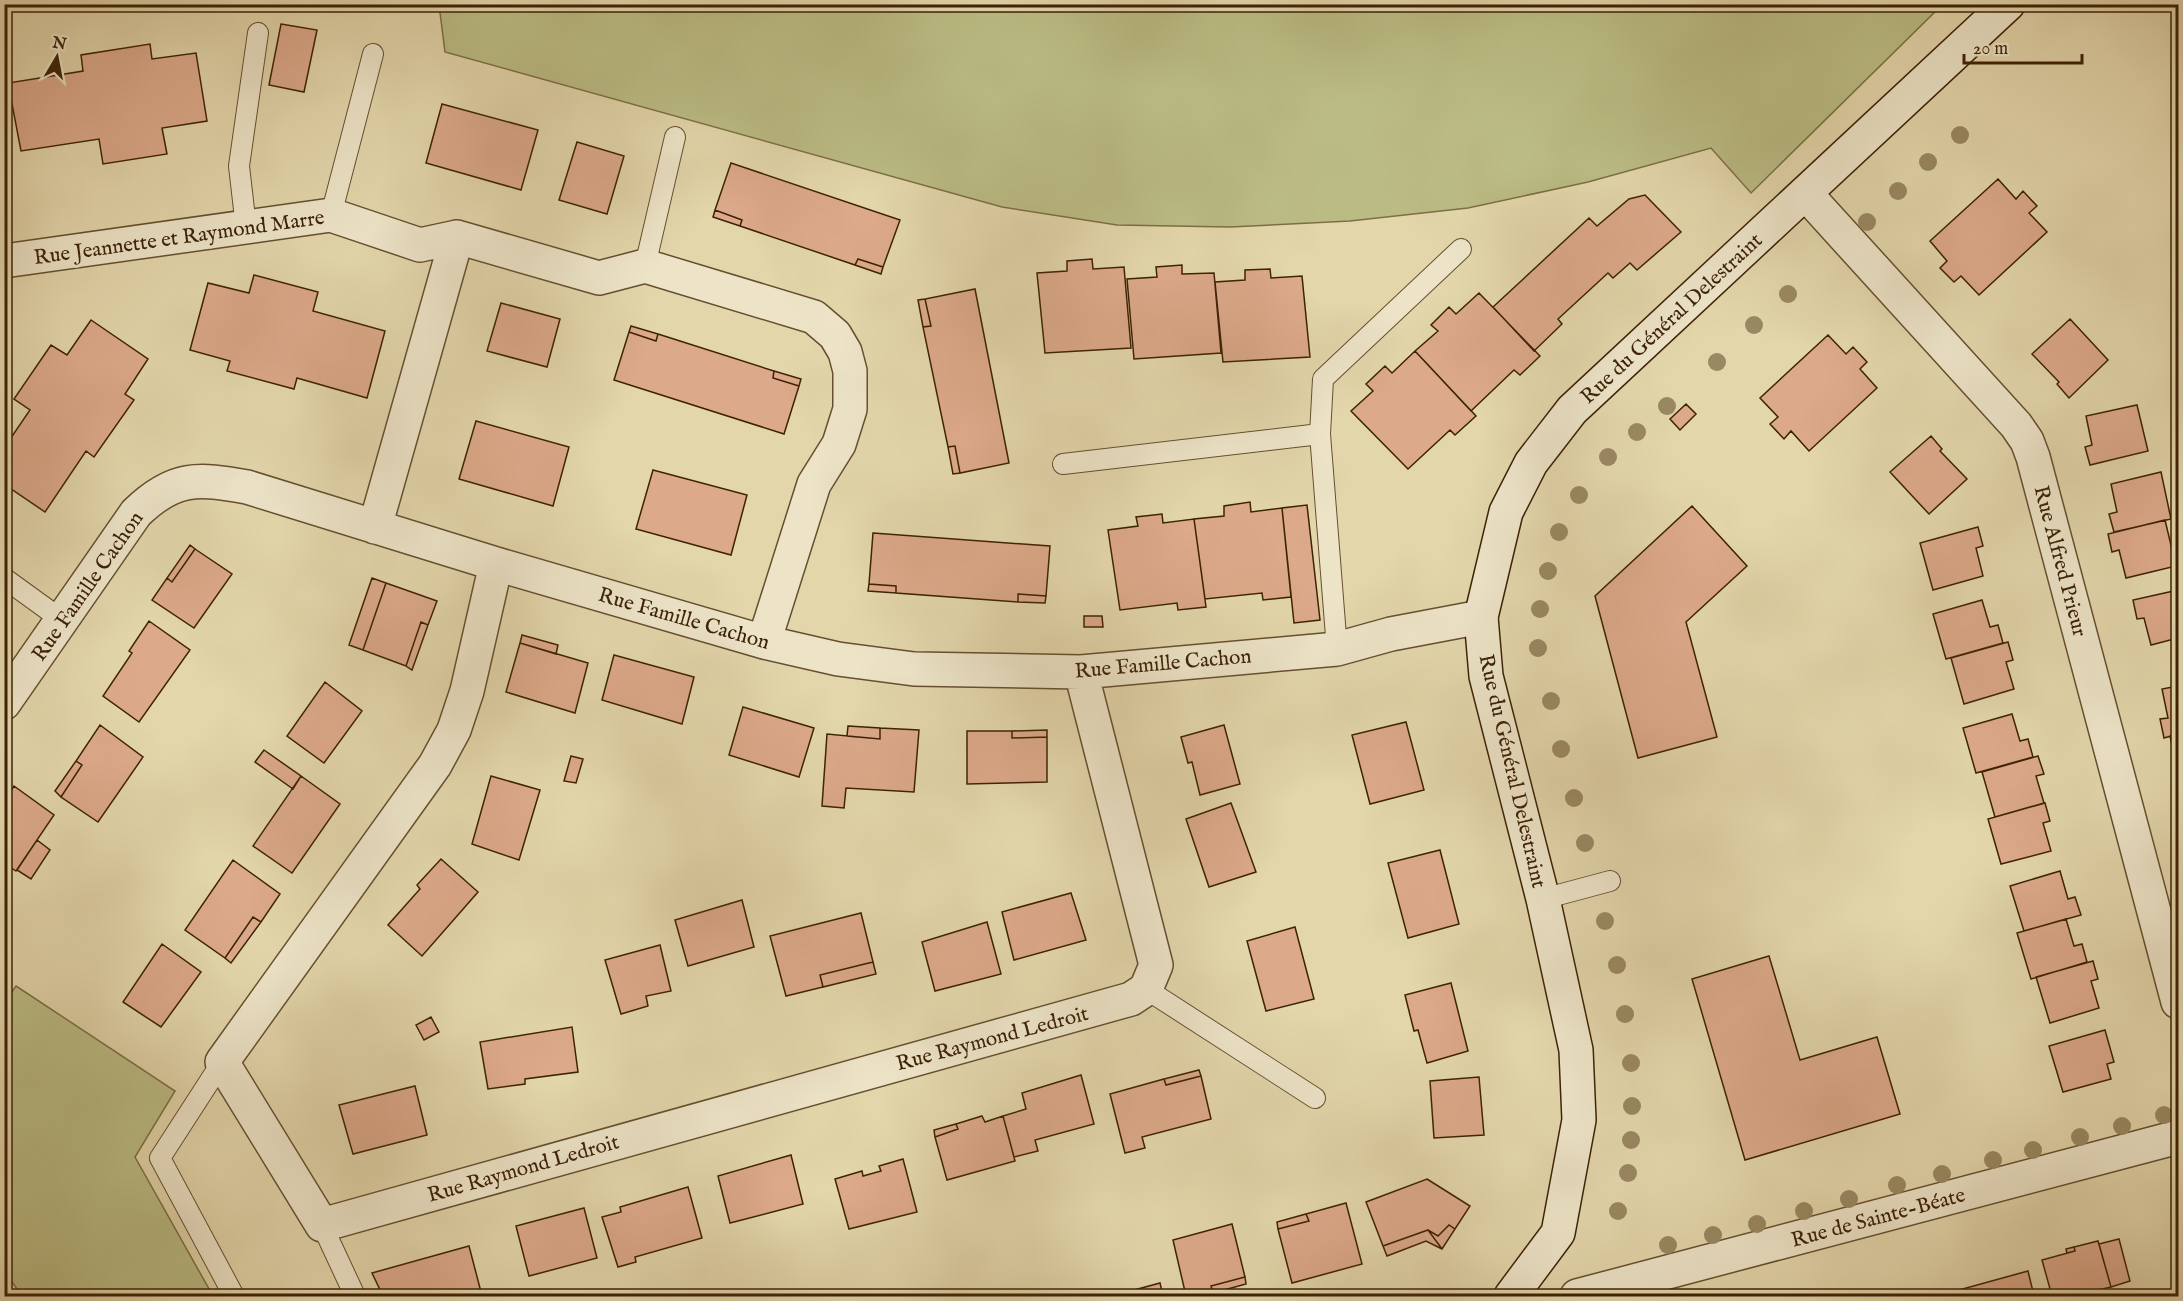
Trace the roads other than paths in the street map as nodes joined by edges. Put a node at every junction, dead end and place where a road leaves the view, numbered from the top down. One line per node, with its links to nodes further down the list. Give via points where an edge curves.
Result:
1 (2008, 4): 5 (street, Rue du Général Delestraint)
2 (258, 33): 7 (lane, via 239,166)
3 (373, 54): 6 (lane)
4 (675, 137): 11 (lane)
5 (1806, 194): 17 (street, Rue du Général Delestraint, via 1572,411 1531,463 1506,512); 26 (street, Rue Alfred Prieur, via 2027,441)
6 (331, 215): 7 (street, Rue Jeannette et Raymond Marre); 8 (street, Rue Jeannette et Raymond Marre, via 420,245)
7 (246, 227): 10 (street, Rue Jeannette et Raymond Marre)
8 (457, 237): 11 (street, Rue Jeannette et Raymond Marre, via 599,278); 14 (street)
9 (1461, 249): 12 (lane, via 1323,379)
10 (4, 261)
11 (645, 266): 19 (street, via 814,317 835,335 845,352 850,371 850,409 839,444 814,484)
12 (1320, 434): 13 (lane); 20 (lane)
13 (1063, 464)
14 (375, 527): 15 (street, Rue Famille Cachon); 18 (street, Rue Famille Cachon, via 247,487 212,480 191,481 151,499 136,513)
15 (496, 564): 19 (street, Rue Famille Cachon); 27 (street, via 467,691 454,730 435,765)
16 (4, 578): 18 (lane)
17 (1481, 617): 20 (street, Rue Famille Cachon); 24 (street, Rue du Général Delestraint, via 1486,676)
18 (62, 620): 22 (street, Rue Famille Cachon)
19 (764, 642): 21 (street, Rue Famille Cachon, via 838,659 914,669)
20 (1337, 649): 21 (street, Rue Famille Cachon)
21 (1081, 672): 25 (street, via 1156,965)
22 (7, 694)
23 (1610, 881): 24 (lane)
24 (1543, 899): 33 (street, Rue du Général Delestraint, via 1576,1050 1580,1120 1558,1233)
25 (1146, 989): 28 (lane); 30 (street, Rue Raymond Ledroit, via 1131,999)
26 (2178, 1002)
27 (222, 1062): 30 (street); 31 (lane, via 160,1158)
28 (1315, 1098)
29 (2178, 1137): 34 (street, Rue de Sainte-Béate)
30 (322, 1225): 32 (lane)
31 (234, 1296)
32 (355, 1296)
33 (1512, 1296)
34 (1577, 1296)

